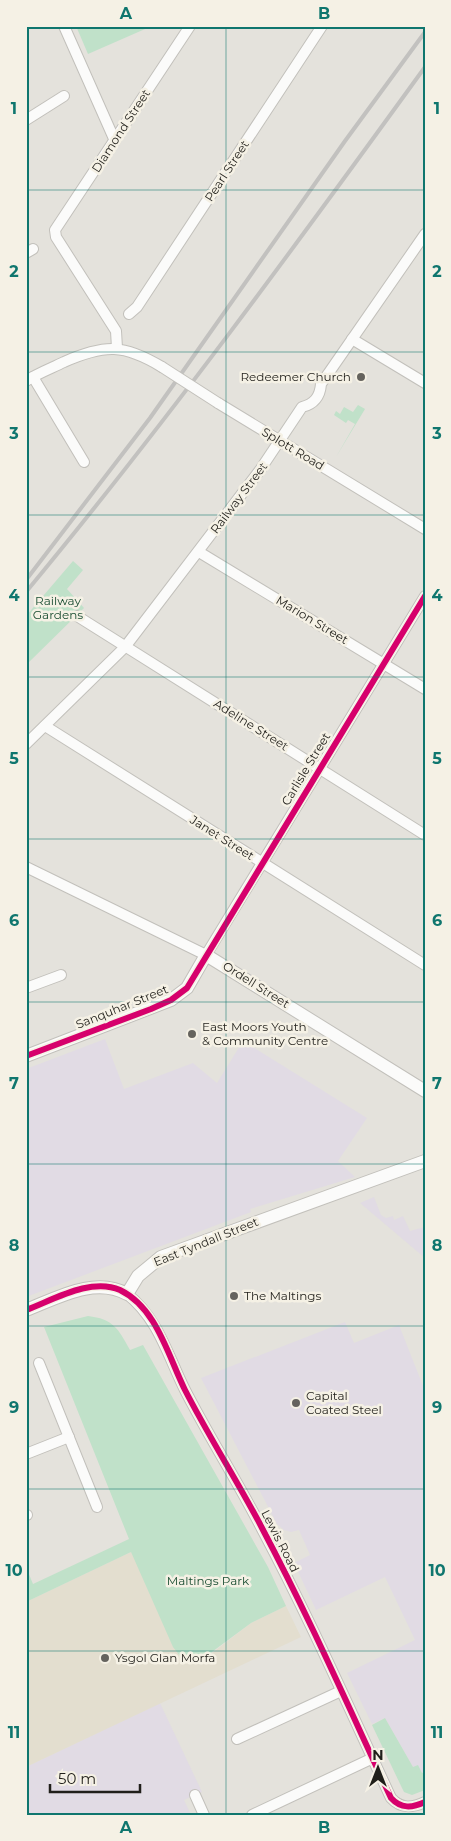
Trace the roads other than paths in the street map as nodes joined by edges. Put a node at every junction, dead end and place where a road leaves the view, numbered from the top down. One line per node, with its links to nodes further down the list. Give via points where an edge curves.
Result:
1 (64, 26): 6 (street)
2 (186, 28): 6 (street, Diamond Street)
3 (318, 28): 9 (street, Pearl Street, via 137,307)
4 (64, 96): 5 (street)
5 (26, 120)
6 (115, 141): 11 (street, Diamond Street, via 55,230 56,237 116,332)
7 (425, 234): 8 (street, Railway Street)
8 (421, 247): 10 (street, Railway Street)
9 (129, 314)
10 (352, 339): 13 (street); 14 (street, Railway Street, via 321,384 320,392 311,405 302,407)
11 (117, 348): 12 (street, via 87,352); 14 (street, Splott Road, bridge, via 135,352 162,367)
12 (30, 379): 15 (street)
13 (425, 383)
14 (279, 442): 16 (street, Splott Road); 17 (street, Railway Street)
15 (84, 462)
16 (425, 529)
17 (199, 552): 20 (street, Railway Street); 21 (street, Marion Street)
18 (425, 596): 21 (street, Carlisle Street)
19 (77, 616): 20 (street, Adeline Street)
20 (125, 647): 23 (street, Railway Street); 25 (street, Adeline Street)
21 (382, 663): 22 (street, Marion Street); 25 (street, Carlisle Street)
22 (425, 689)
23 (45, 726): 24 (street, Railway Street); 27 (street, Janet Street)
24 (26, 744)
25 (320, 768): 26 (street, Adeline Street); 27 (street, Carlisle Street)
26 (425, 834)
27 (262, 864): 29 (street, Carlisle Street); 30 (street, Janet Street)
28 (26, 867): 29 (street, Ordell Street)
29 (206, 955): 33 (street, Sanquhar Street, via 187,988 172,1000); 34 (street, Ordell Street)
30 (425, 965)
31 (61, 975): 32 (street)
32 (26, 988)
33 (26, 1056)
34 (425, 1091)
35 (425, 1161): 36 (street, East Tyndall Street, via 161,1257 138,1276)
36 (127, 1294): 37 (street, via 114,1288 92,1287); 42 (street, Lewis Road, via 143,1308 158,1332 185,1389 274,1551)
37 (26, 1310)
38 (39, 1363): 39 (street)
39 (69, 1438): 40 (street); 41 (street)
40 (26, 1454)
41 (97, 1507)
42 (341, 1691): 43 (street); 44 (street, Lewis Road)
43 (237, 1738)
44 (373, 1758): 46 (street, Lewis Road, via 391,1798 400,1806 416,1806); 48 (street)
45 (195, 1795): 47 (street)
46 (425, 1802)
47 (204, 1815)
48 (252, 1815)

